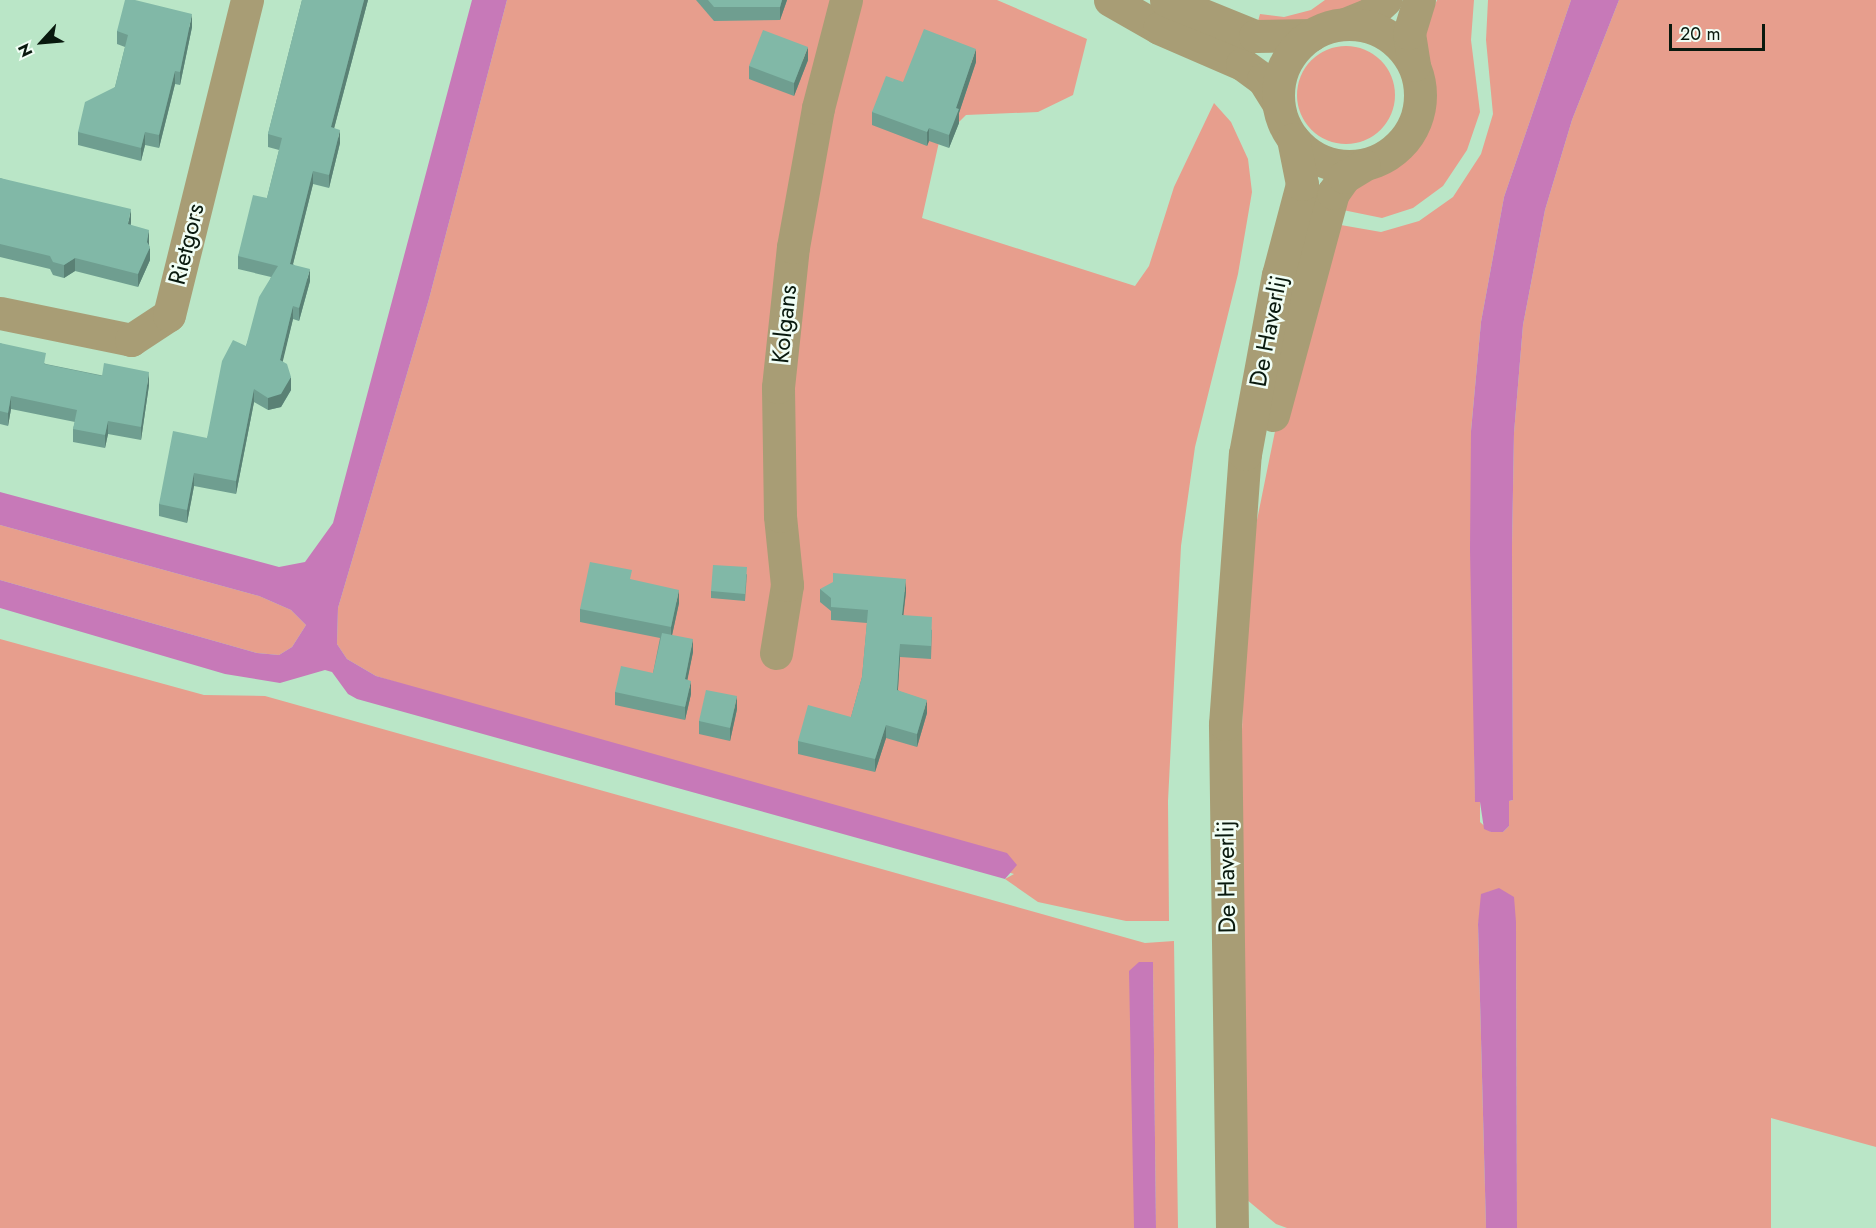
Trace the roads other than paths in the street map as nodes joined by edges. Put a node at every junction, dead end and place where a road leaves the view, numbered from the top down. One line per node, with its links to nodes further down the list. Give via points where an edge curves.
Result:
1 (247, 0): 13 (street, Rietgors, via 169,315 131,340)
2 (846, 0): 15 (street, Kolgans, via 818,108 791,259 778,387 780,516 787,585)
3 (1110, 0): 10 (street, via 1159,28 1242,64 1263,79)
4 (1166, 0): 8 (street, via 1255,36)
5 (1385, 0): 7 (street, via 1370,14)
6 (1419, 0): 9 (street, via 1409,33)
7 (1345, 24): 8 (street); 9 (street, via 1370,27 1388,36)
8 (1311, 35): 10 (street, via 1287,59 1278,85)
9 (1414, 65): 12 (street, via 1419,107 1412,128 1401,145)
10 (1278, 104): 11 (street)
11 (1293, 139): 12 (street, via 1317,159 1341,166); 14 (street, De Haverlij, via 1302,184 1278,275 1245,454)
12 (1364, 165): 14 (street, De Haverlij, via 1344,177 1325,214)
13 (0, 313)
14 (1242, 527): 16 (street, De Haverlij, via 1225,724)
15 (776, 653)
16 (1233, 1228)

